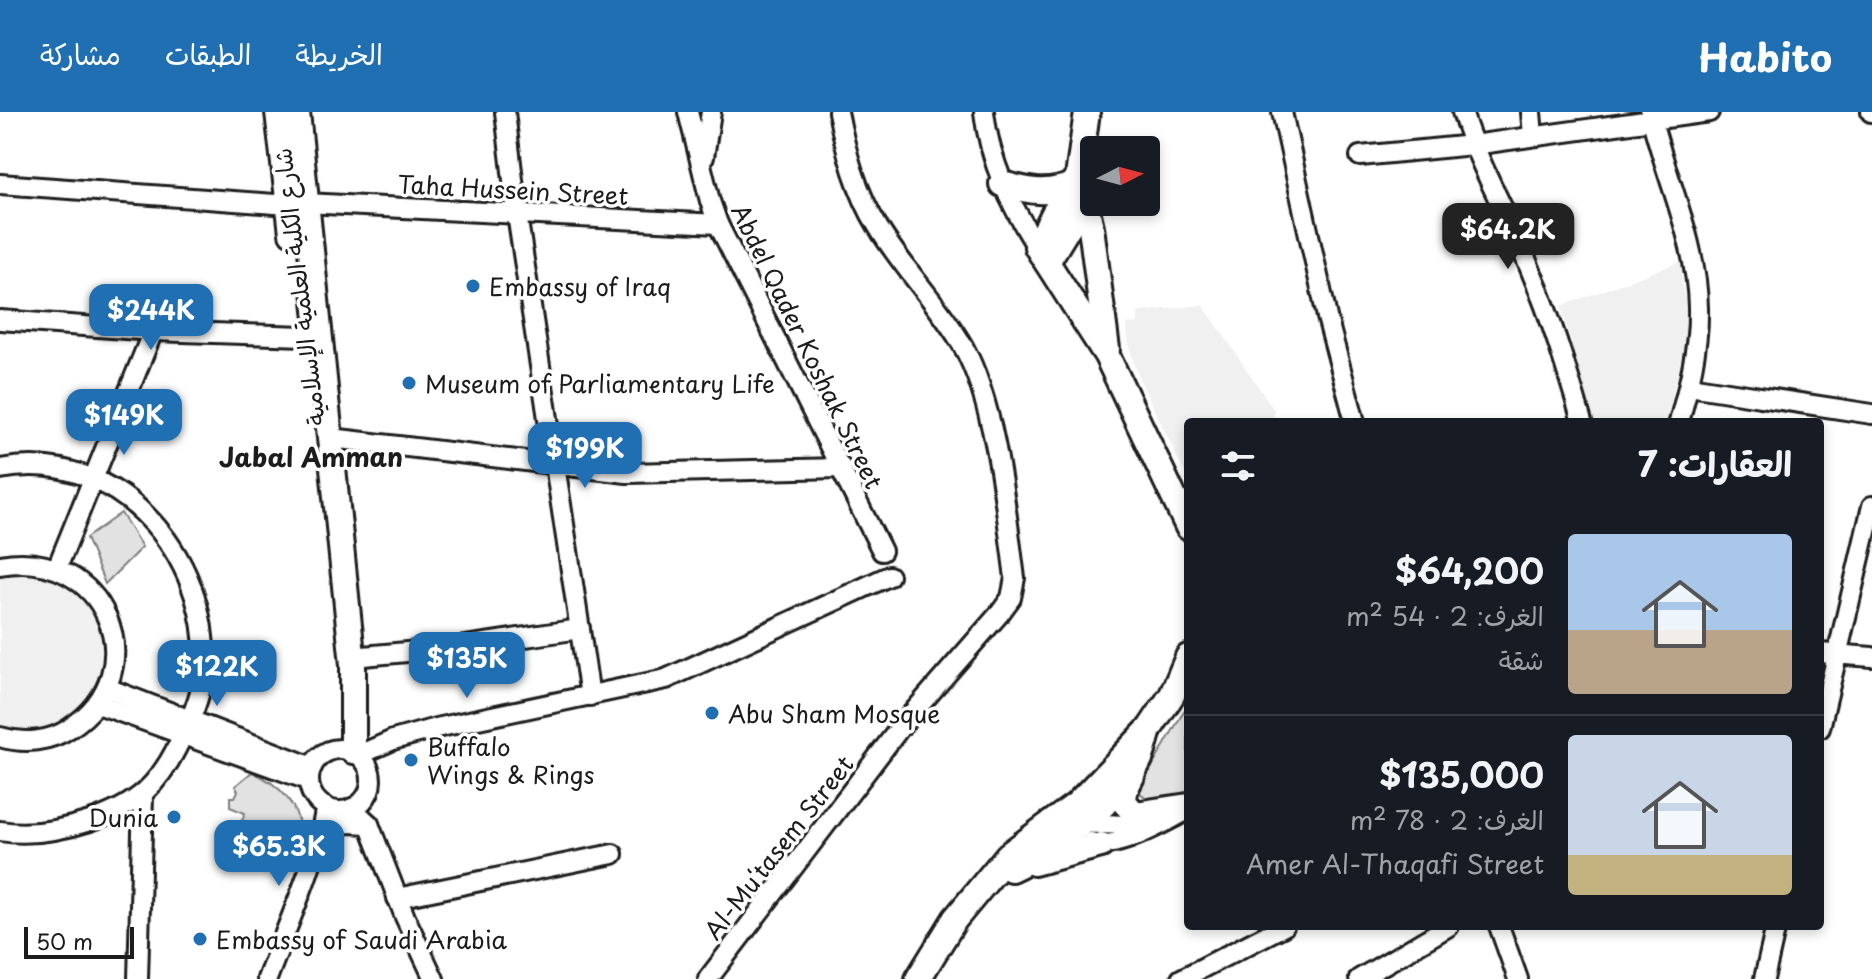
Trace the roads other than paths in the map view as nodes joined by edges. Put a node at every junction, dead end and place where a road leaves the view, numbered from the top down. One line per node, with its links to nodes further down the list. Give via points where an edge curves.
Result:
1 (278, 112): 21 (main road, شارع الكلية العلمية الإسلامية)
2 (297, 112): 21 (main road, شارع الكلية العلمية الإسلامية)
3 (505, 112): 22 (street)
4 (688, 112): 17 (street)
5 (711, 112): 17 (street, Abdel Qader Koshak Street)
6 (838, 112): 81 (street, Al-Muʻtasem Street, via 867,208 963,347 975,373 989,419 1015,578 1011,598 1000,613 902,725)
7 (984, 112): 20 (street)
8 (1087, 112): 18 (main road)
9 (1282, 112): 31 (street)
10 (1462, 112): 15 (street)
11 (1531, 112): 14 (street)
12 (1709, 112): 13 (street)
13 (1651, 116): 14 (street); 29 (street, via 1684,222 1698,298)
14 (1533, 136): 15 (street)
15 (1473, 145): 16 (street); 32 (street, via 1533,275)
16 (1360, 156)
17 (702, 171): 23 (street, Abdel Qader Koshak Street)
18 (1077, 180): 20 (main road, via 1046,193); 24 (main road, via 1072,221); 28 (main road, via 1091,227)
19 (0, 184): 21 (street, Taha Hussein Street)
20 (1002, 184): 24 (street)
21 (297, 204): 22 (street, Taha Hussein Street); 27 (main road, شارع الكلية العلمية الإسلامية); 34 (main road, شارع الكلية العلمية الإسلامية)
22 (517, 214): 23 (street, Taha Hussein Street); 35 (street)
23 (718, 224): 36 (street, Abdel Qader Koshak Street)
24 (1042, 254): 28 (main road)
25 (0, 320): 26 (street)
26 (153, 331): 27 (street); 38 (street)
27 (305, 336): 56 (main road, شارع الكلية العلمية الإسلامية, via 340,719)
28 (1107, 356): 40 (main road)
29 (1689, 386): 30 (street); 33 (street)
30 (1872, 414)
31 (1354, 418)
32 (1581, 418)
33 (1680, 418)
34 (331, 438): 35 (street); 47 (main road, شارع الكلية العلمية الإسلامية)
35 (556, 466): 36 (street, via 627,473); 45 (street)
36 (842, 468): 41 (street, Abdel Qader Koshak Street)
37 (0, 469): 38 (street, via 60,468)
38 (92, 479): 43 (street); 53 (street, via 148,515 178,557 196,596 204,636 202,683)
39 (1872, 506): 46 (street)
40 (1184, 519)
41 (882, 551)
42 (0, 565): 43 (street, via 38,562)
43 (57, 568): 51 (street, via 90,591 110,625 113,655)
44 (889, 576): 52 (street, via 675,676)
45 (580, 629): 47 (street); 52 (street)
46 (1828, 654): 48 (street); 50 (street)
47 (352, 657): 56 (main road, شارع الكلية العلمية الإسلامية)
48 (1872, 657)
49 (1184, 666): 54 (main road)
50 (1824, 691)
51 (102, 696): 53 (street); 55 (street, via 84,719 63,733 39,740)
52 (590, 696): 56 (street)
53 (187, 728): 58 (street); 59 (street, via 168,766)
54 (1150, 728): 57 (main road); 64 (main road)
55 (0, 737)
56 (350, 752): 58 (street, via 324,753); 61 (street, via 370,770 366,797)
57 (1139, 762): 62 (main road, via 1125,790 1129,810 1135,814); 64 (main road, via 1117,792)
58 (310, 774): 60 (street, via 313,794)
59 (143, 796): 68 (street, via 117,812 68,828); 78 (street)
60 (326, 807): 61 (street); 67 (street)
61 (352, 808): 65 (street)
62 (1184, 808)
63 (1184, 810): 66 (street)
64 (1073, 820): 66 (street); 69 (street); 71 (main road); 72 (main road, via 1016,848)
65 (369, 824): 67 (street); 73 (street)
66 (1155, 827): 69 (street)
67 (322, 830): 79 (street)
68 (0, 831)
69 (1101, 845): 71 (main road)
70 (613, 854): 73 (street)
71 (1016, 867): 72 (main road)
72 (987, 879): 82 (main road)
73 (397, 898): 80 (street)
74 (1276, 930): 83 (street)
75 (1442, 930): 84 (street)
76 (1500, 930): 85 (street)
77 (1775, 930): 86 (street)
78 (138, 979)
79 (267, 979)
80 (434, 979)
81 (708, 979)
82 (918, 979)
83 (1181, 979)
84 (1359, 979)
85 (1518, 979)
86 (1764, 979)

